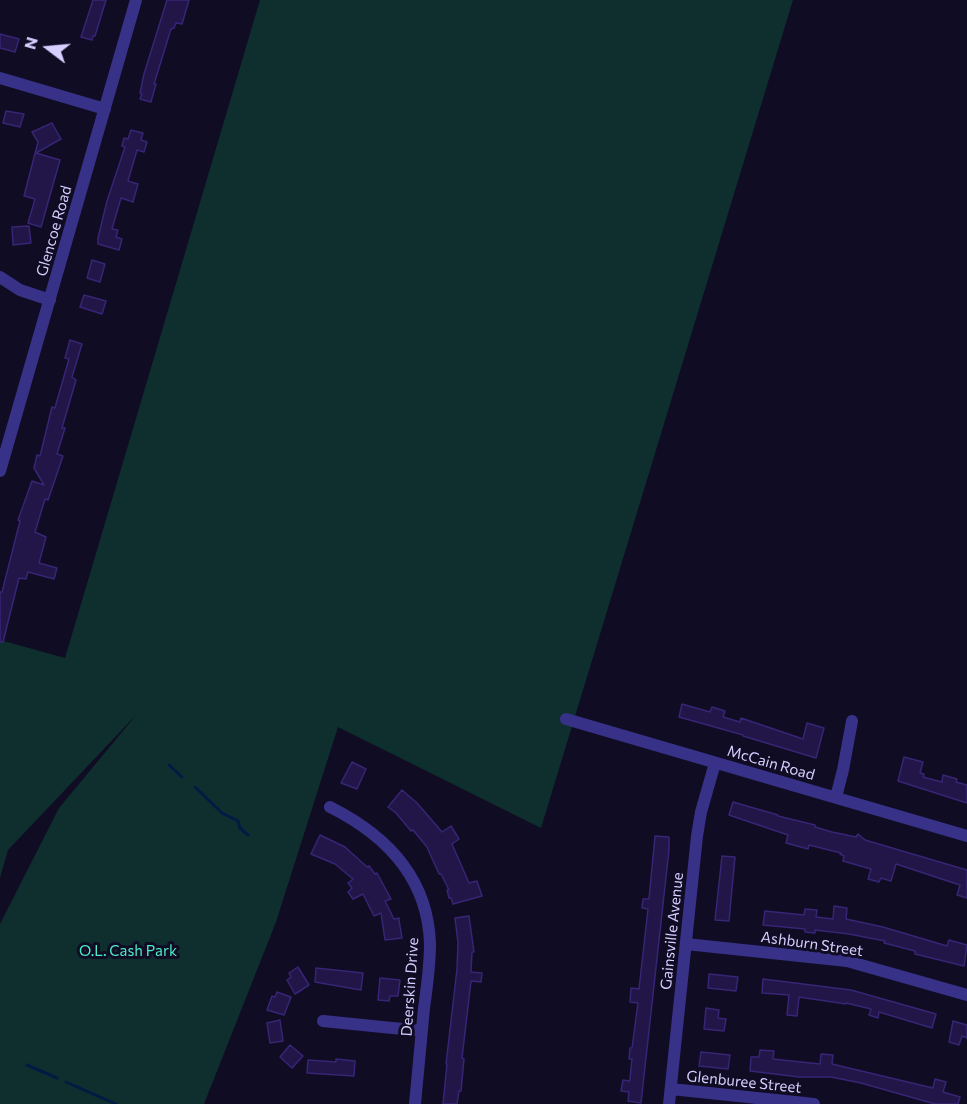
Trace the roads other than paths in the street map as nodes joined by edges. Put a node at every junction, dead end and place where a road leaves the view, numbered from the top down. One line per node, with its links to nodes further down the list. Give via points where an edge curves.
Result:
1 (136, 0): 3 (street, Glencoe Road)
2 (0, 78): 3 (street)
3 (105, 109): 5 (street, Glencoe Road)
4 (0, 277): 5 (street, via 20,290)
5 (50, 300): 6 (street, Glencoe Road)
6 (0, 471)
7 (566, 719): 9 (street, McCain Road)
8 (852, 721): 10 (street)
9 (715, 763): 10 (street, McCain Road); 13 (street, Gainsville Avenue, via 698,824)
10 (836, 797): 12 (street, McCain Road)
11 (330, 807): 16 (street, Deerskin Drive, via 382,840 404,866 419,894 430,945)
12 (967, 837)
13 (686, 944): 14 (street, Ashburn Street, via 847,961); 17 (street, Gainsville Avenue)
14 (967, 995)
15 (323, 1021): 16 (street)
16 (422, 1031): 18 (street, Deerskin Drive)
17 (671, 1089): 19 (street, Gainsville Avenue); 20 (street, Glenburee Street)
18 (415, 1104)
19 (669, 1104)
20 (814, 1104)

